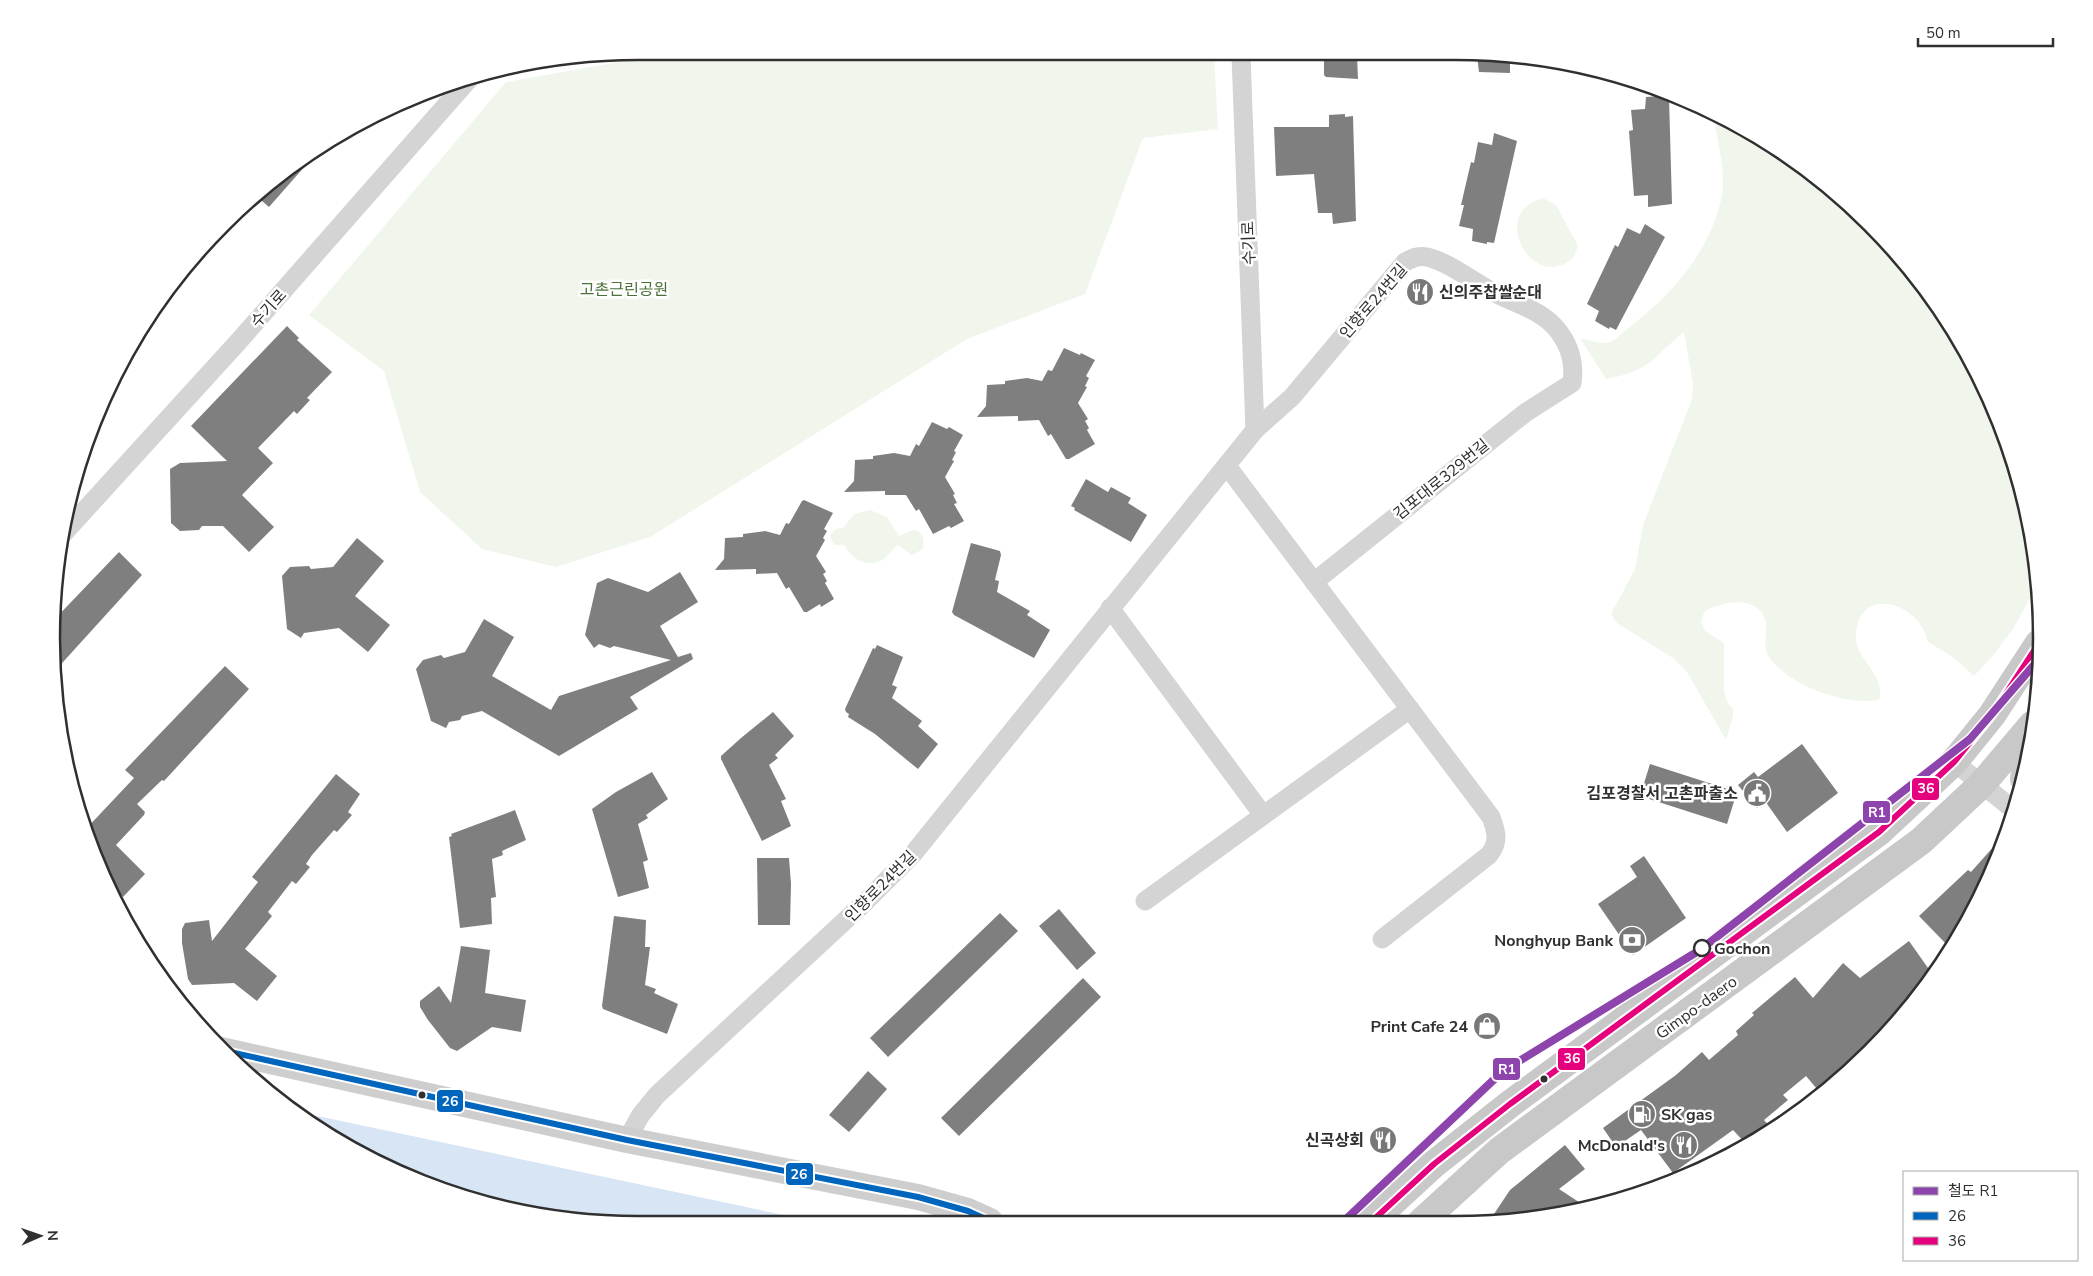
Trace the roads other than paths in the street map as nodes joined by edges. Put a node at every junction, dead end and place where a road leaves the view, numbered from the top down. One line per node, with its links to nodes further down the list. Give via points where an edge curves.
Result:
1 (1241, 60): 4 (street, 수기로)
2 (461, 88): 6 (street, 수기로, via 238,342)
3 (1572, 383): 4 (street, 인향로24번길, via 1575,368 1572,355 1556,327 1540,314 1496,294 1447,265 1416,257 1405,262 1292,397); 7 (street, 김포대로329번길, via 1525,413)
4 (1255, 430): 5 (street, 인향로24번길)
5 (1227, 466): 7 (street); 8 (street, 인향로24번길)
6 (71, 525)
7 (1314, 582): 10 (street)
8 (1110, 608): 15 (street); 19 (street, 인향로24번길, via 913,854 657,1095)
9 (2033, 653): 12 (main road, Gimpo-daero, via 1992,715)
10 (1410, 709): 15 (street); 17 (street, via 1491,818 1497,832 1496,846 1489,855)
11 (2025, 735): 13 (main road, Gimpo-daero)
12 (1954, 762): 13 (street); 21 (main road, Gimpo-daero, via 1879,832 1510,1104 1434,1164)
13 (1982, 784): 14 (street); 22 (main road, Gimpo-daero, via 1921,841 1499,1151)
14 (2008, 805)
15 (1263, 815): 16 (street)
16 (1145, 901)
17 (1382, 939)
18 (236, 1053): 19 (street)
19 (627, 1140): 20 (street, via 918,1198)
20 (977, 1216)
21 (1378, 1216)
22 (1428, 1216)

